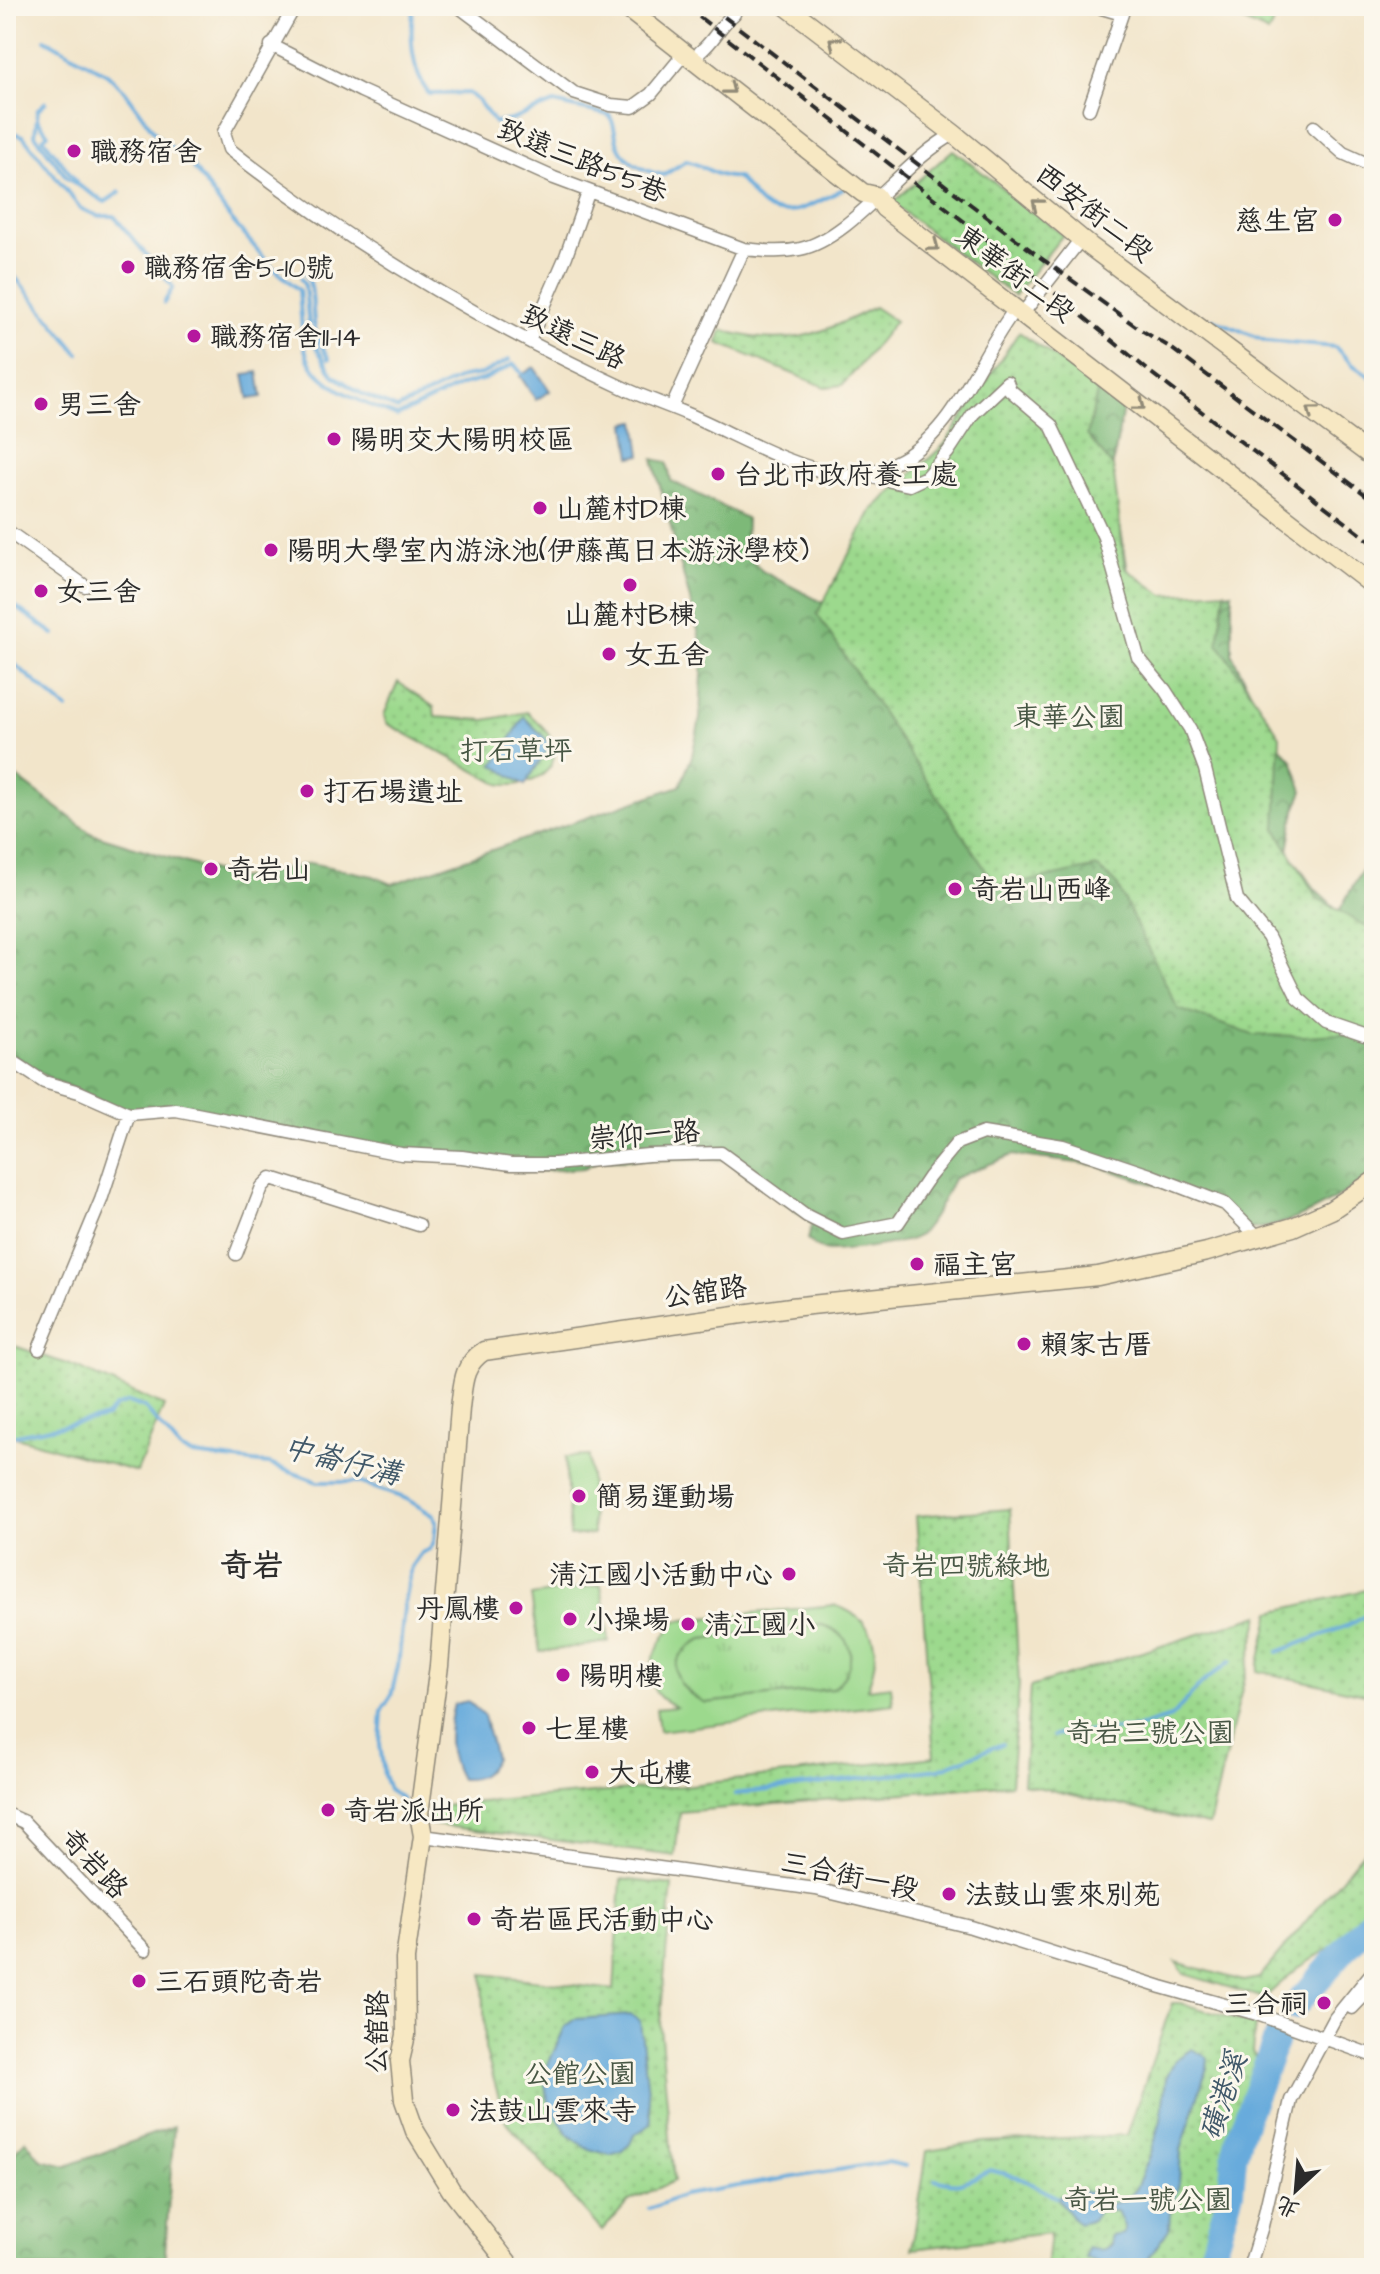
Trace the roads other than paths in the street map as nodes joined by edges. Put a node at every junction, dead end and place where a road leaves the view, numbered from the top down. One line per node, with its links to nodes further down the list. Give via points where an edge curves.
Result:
1 (295, 6): 7 (street, 致遠三路)
2 (458, 6): 8 (street, via 574,93 611,105 633,107)
3 (624, 6): 8 (street, 東華街二段)
4 (736, 6): 8 (street, via 714,41)
5 (786, 6): 11 (street, 西安街二段, one-way to 5)
6 (1095, 6): 9 (street, via 1122,14)
7 (271, 45): 13 (street, 致遠三路55巷); 18 (street, 致遠三路, via 224,132 229,149 360,243)
8 (692, 53): 14 (street, 東華街二段, one-way to 14, via 863,193)
9 (1089, 109)
10 (1314, 127): 12 (street, via 1343,153)
11 (954, 134): 14 (street, 致遠三路55巷, via 937,142); 15 (street, 西安街二段, one-way to 11)
12 (1374, 167)
13 (588, 193): 16 (street, 致遠三路55巷); 18 (street)
14 (876, 196): 16 (street, 致遠三路55巷, via 810,246 776,252); 17 (street, 東華街二段, one-way to 17, via 884,208)
15 (1081, 239): 17 (street, 致遠三路); 20 (street, 西安街二段, one-way to 15)
16 (744, 249): 19 (street)
17 (1019, 311): 21 (street, 致遠三路, via 923,447); 24 (street, 東華街二段, one-way to 24)
18 (529, 341): 19 (street, 致遠三路)
19 (672, 407): 21 (street, 致遠三路, via 801,464)
20 (1374, 458)
21 (861, 475): 25 (street, via 909,485 926,477 973,414 1007,382 1051,425 1104,537 1138,657 1190,729 1237,899 1268,937 1298,998 1326,1023)
22 (6, 530): 23 (street)
23 (85, 586)
24 (1374, 586)
25 (1374, 1035)
26 (6, 1057): 27 (street, 崇仰一路, via 44,1082)
27 (129, 1114): 30 (street, 崇仰一路, via 176,1110 401,1154 511,1164 721,1153 807,1216 843,1234 898,1223 957,1143 983,1133 1063,1146 1150,1175 1225,1204); 32 (street, via 101,1200)
28 (1374, 1181): 30 (street, 公舘路, via 1331,1210)
29 (419, 1225): 31 (street, via 271,1178 262,1187)
30 (1259, 1238): 34 (street, 公舘路, via 1098,1276 791,1307 484,1351 473,1358 465,1370 460,1408 439,1666 420,1807)
31 (236, 1254)
32 (39, 1349)
33 (6, 1814): 35 (street, 奇岩路, via 24,1822)
34 (423, 1836): 38 (street, 三合街一段, via 816,1889 971,1927); 40 (street, 公舘路, via 405,1959 406,2035 400,2061 404,2100 415,2131 451,2190)
35 (145, 1950)
36 (1374, 1970): 38 (street)
37 (1374, 1985): 38 (street)
38 (1324, 2036): 39 (street, 三合街一段); 41 (street, via 1291,2100)
39 (1374, 2056)
40 (512, 2268)
41 (1249, 2268)

